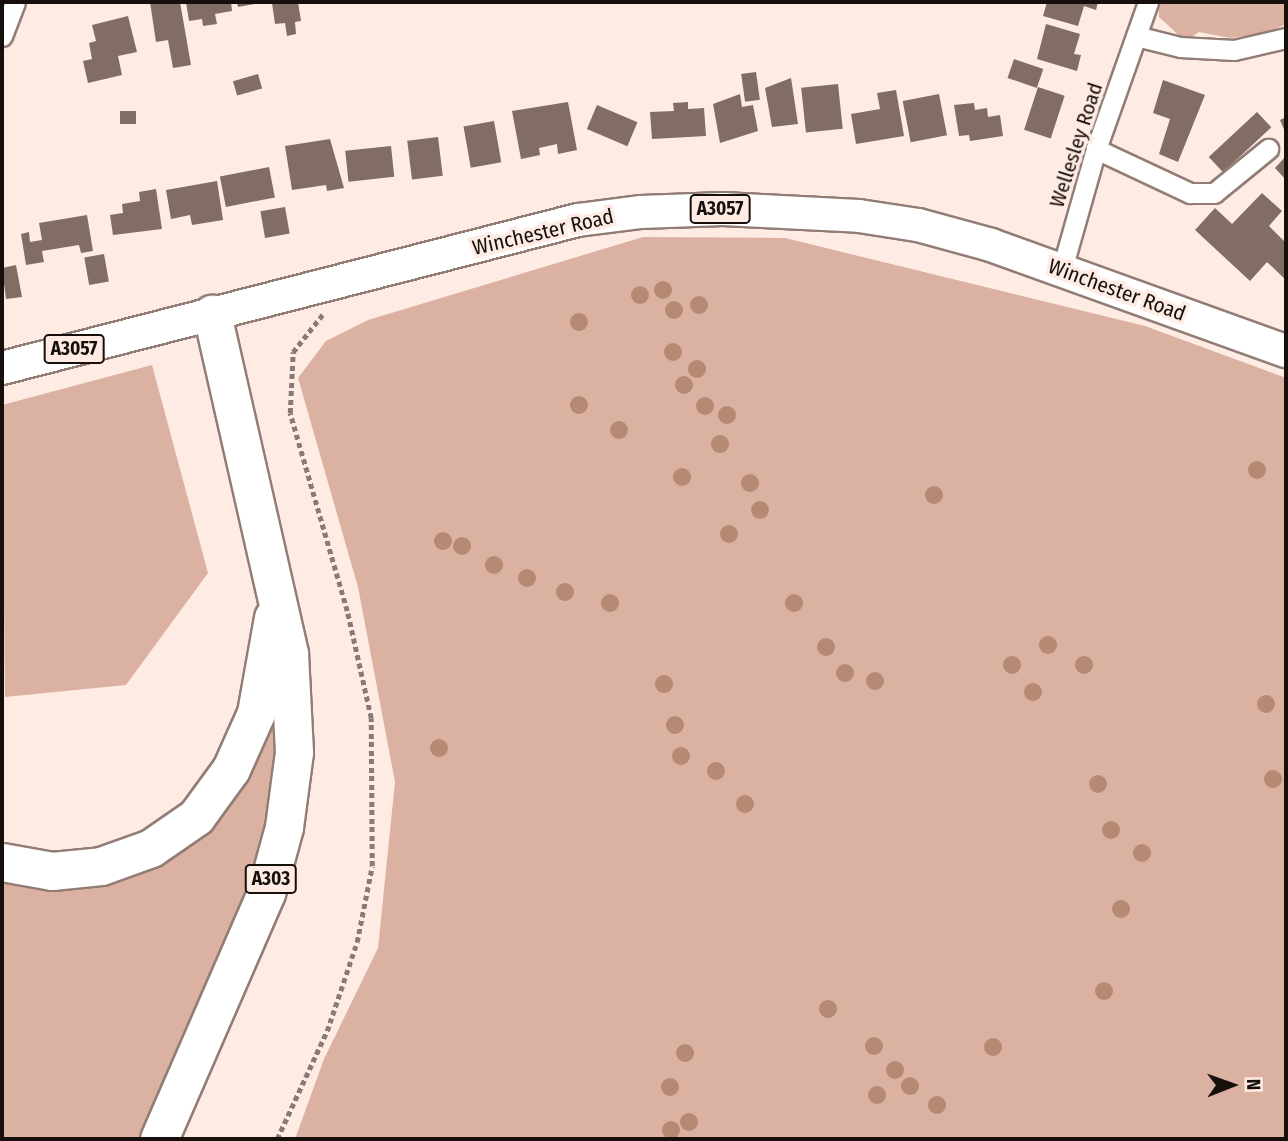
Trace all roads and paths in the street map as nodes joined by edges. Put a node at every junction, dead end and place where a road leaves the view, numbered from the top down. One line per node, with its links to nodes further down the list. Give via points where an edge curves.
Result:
1 (15, 2): 3 (street)
2 (1148, 2): 4 (street, Wellesley Road)
3 (2, 36)
4 (1136, 36): 5 (street, via 1181,47 1234,50); 6 (street, Wellesley Road)
5 (1286, 38)
6 (1096, 149): 7 (street, via 1190,193 1214,194); 8 (street, Wellesley Road)
7 (1268, 149)
8 (1062, 269): 9 (main road, Winchester Road / A3057, via 892,220 723,209 578,220); 11 (main road, Winchester Road / A3057)
9 (350, 279): 10 (main road, Winchester Road / A3057); 16 (path, via 293,352 290,413 347,611 371,718 372,866 357,943 327,1031)
10 (212, 314): 12 (main road, Winchester Road / A3057); 13 (highway, A303, via 260,510)
11 (1286, 351)
12 (2, 368)
13 (276, 600): 14 (highway, A303, via 256,713 231,769 196,817 151,848 102,866 52,871); 15 (highway, A303, via 289,653 295,717 291,788 282,838 237,969)
14 (2, 862)
15 (159, 1139)
16 (277, 1139)

